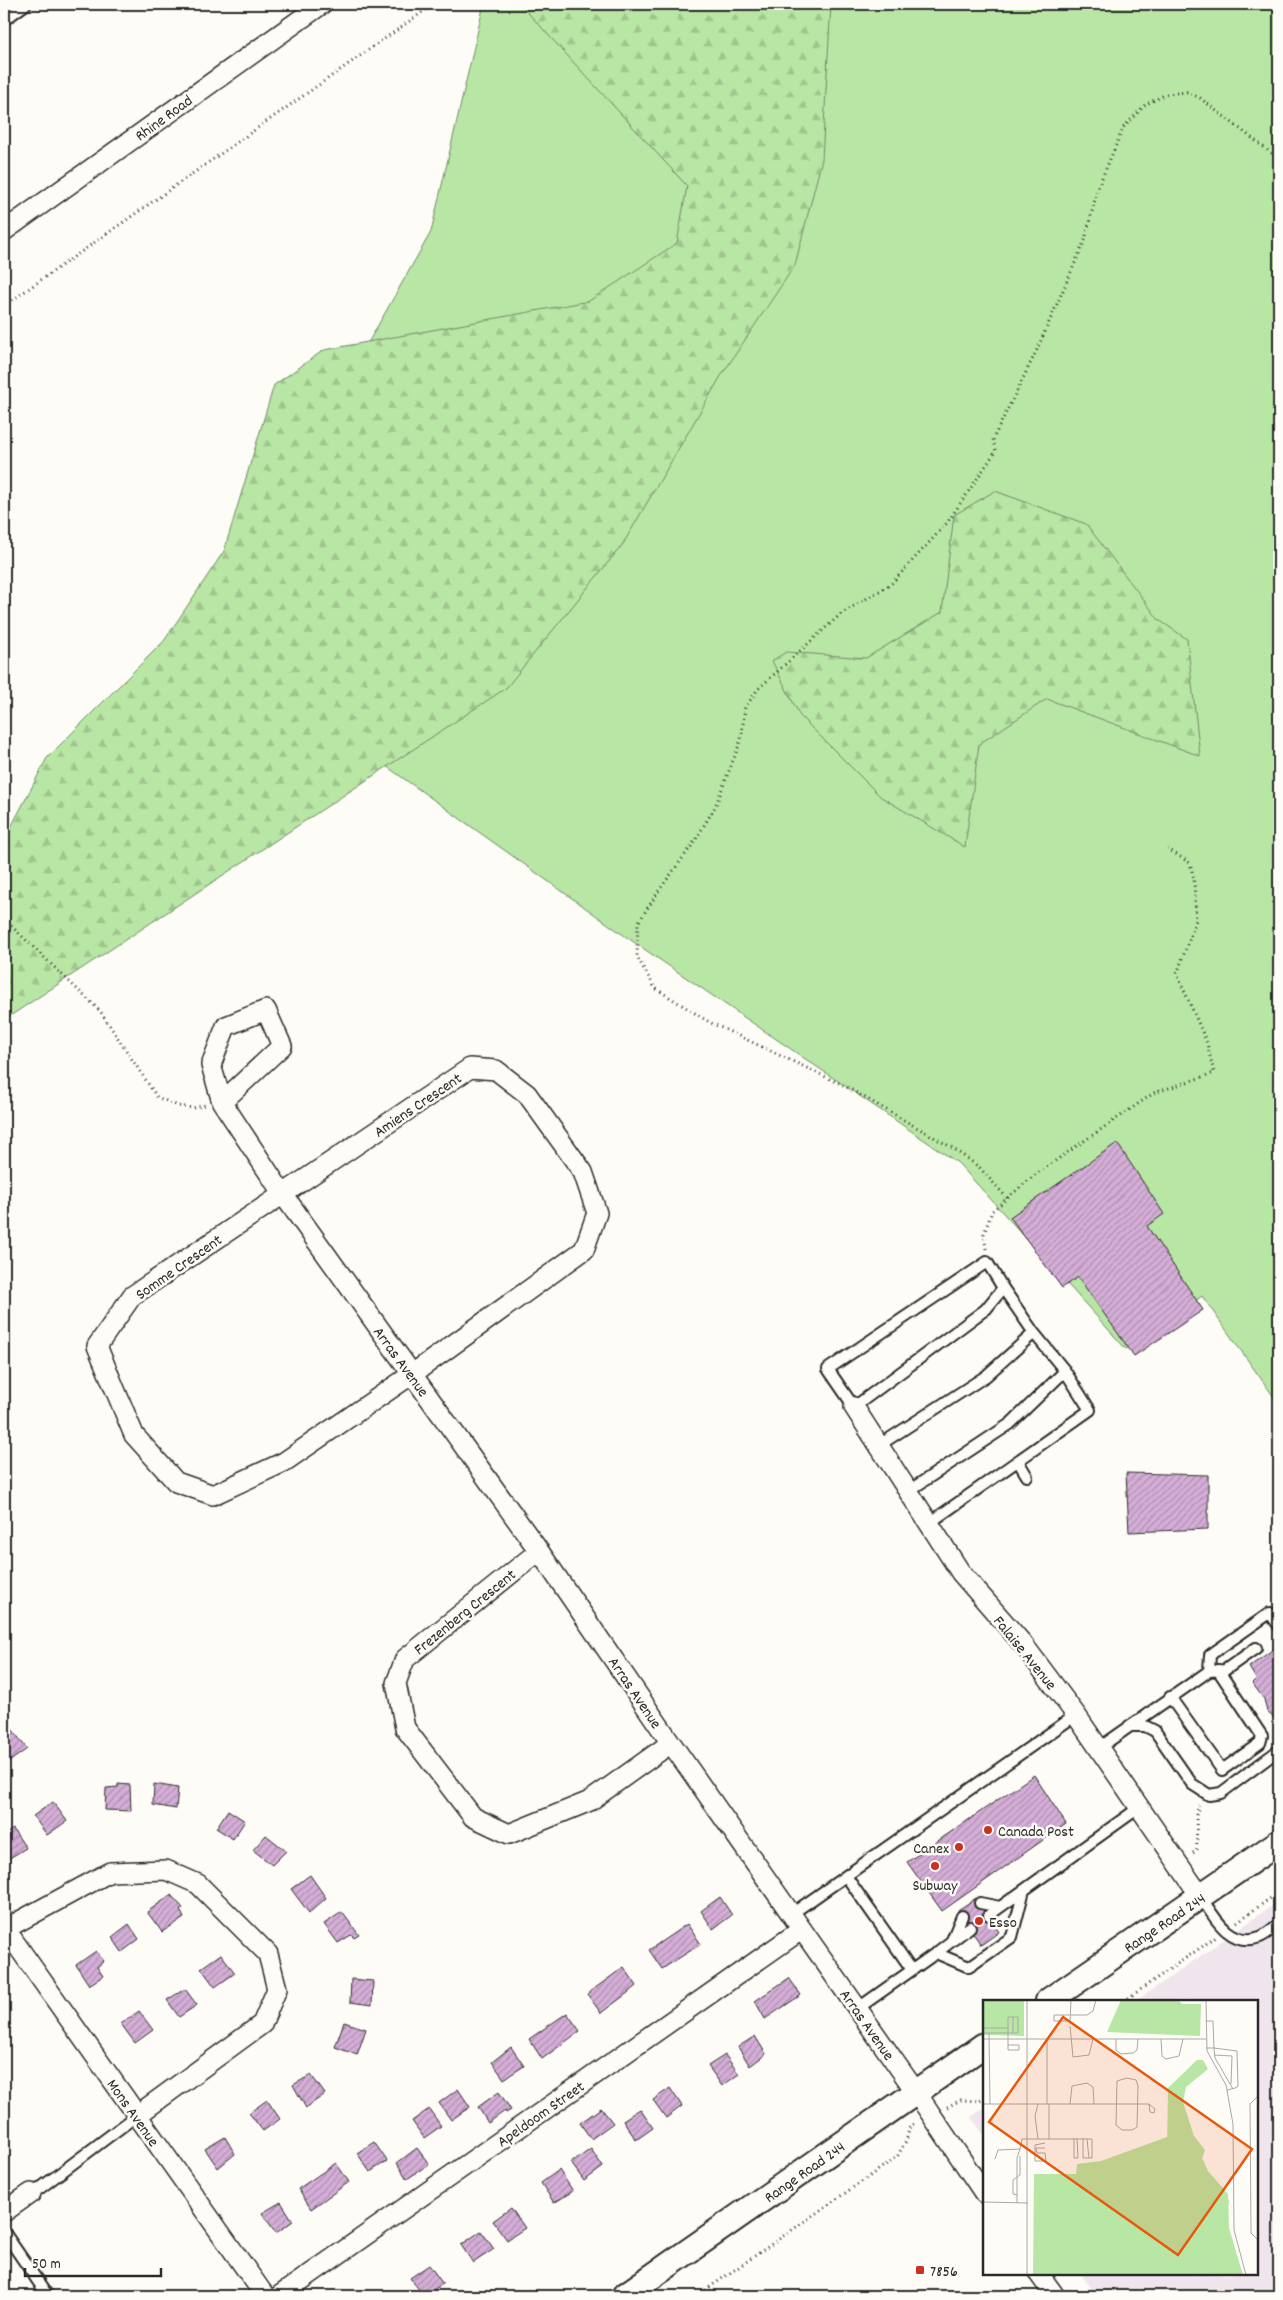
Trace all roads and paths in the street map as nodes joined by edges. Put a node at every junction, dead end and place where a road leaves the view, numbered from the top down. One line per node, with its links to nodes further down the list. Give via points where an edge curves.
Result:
1 (26, 4): 4 (lane)
2 (322, 4): 6 (street, Rhine Road)
3 (434, 4): 7 (path)
4 (4, 20)
5 (1279, 160): 12 (path, via 1188,92 1166,94 1145,105 1124,128 1098,187 1085,240 1036,352 992,439 996,451 947,523 891,584 842,612 758,689 745,708 741,740 715,806 638,923 637,956 655,988 709,1022 843,1085 951,1147 979,1167)
6 (4, 231)
7 (4, 306)
8 (1168, 849): 12 (path, via 1190,863 1194,879 1196,920 1177,974 1206,1043 1214,1073 1154,1093 1036,1174)
9 (4, 919): 10 (path, via 100,1011 158,1097 178,1106 193,1108)
10 (222, 1102): 10 (street, Arras Avenue, via 282,1046 266,1010 226,1026 211,1065); 11 (street, Arras Avenue)
11 (282, 1193): 17 (street, Arras Avenue); 17 (street, Somme Crescent, via 132,1296 97,1346 134,1435 176,1482 213,1495 284,1462); 17 (street, Amiens Crescent, via 470,1068 496,1070 527,1094 583,1172 597,1213 584,1250)
12 (1007, 1198): 13 (path, via 992,1211 984,1234)
13 (987, 1262): 14 (lane); 18 (lane, via 828,1369)
14 (1003, 1288): 15 (lane); 18 (lane, via 986,1309)
15 (1034, 1333): 16 (lane); 19 (lane, via 986,1376)
16 (1065, 1371): 20 (lane, via 1090,1410); 22 (lane, via 1010,1424)
17 (411, 1375): 24 (street, Arras Avenue)
18 (854, 1407): 19 (street, Falaise Avenue)
19 (878, 1446): 22 (street, Falaise Avenue)
20 (1018, 1460): 21 (lane); 23 (lane)
21 (1027, 1476)
22 (907, 1492): 23 (street, Falaise Avenue)
23 (928, 1524): 29 (street, Falaise Avenue, via 961,1573 1023,1644)
24 (539, 1551): 31 (street, Arras Avenue); 31 (street, Frezenberg Crescent, via 405,1659 396,1683 405,1728 473,1817 509,1834 590,1800)
25 (1279, 1626): 27 (lane, via 1270,1614 1210,1655)
26 (1256, 1648): 27 (lane, via 1225,1670)
27 (1214, 1670): 28 (lane); 28 (lane, via 1262,1736 1260,1743 1222,1770)
28 (1170, 1697): 30 (lane)
29 (1076, 1715): 32 (street, Falaise Avenue); 38 (lane)
30 (1129, 1726): 32 (lane); 34 (lane, via 1145,1726 1155,1731 1192,1784)
31 (671, 1743): 46 (street, Arras Avenue)
32 (1099, 1748): 35 (street, Falaise Avenue)
33 (1279, 1750): 34 (lane, via 1222,1793)
34 (1204, 1793): 37 (path, via 1196,1815 1197,1850)
35 (1140, 1807): 37 (street, Falaise Avenue); 39 (lane)
36 (1279, 1842): 41 (street, Range Road 244)
37 (1178, 1863): 41 (street, Falaise Avenue)
38 (846, 1876): 46 (lane); 53 (lane)
39 (1024, 1890): 43 (lane); 52 (lane, via 1012,1936 968,1967)
40 (1279, 1892): 50 (path)
41 (1201, 1897): 50 (lane); 54 (street, Range Road 244)
42 (980, 1903): 43 (lane)
43 (1000, 1906): 44 (lane)
44 (988, 1915)
45 (962, 1916): 51 (lane)
46 (796, 1922): 56 (street, Arras Avenue); 69 (street, Apeldoom Street)
47 (1279, 1924): 50 (lane, via 1259,1937 1230,1935)
48 (970, 1927): 51 (lane)
49 (5, 1928): 61 (street, Mons Avenue); 61 (street, via 110,1872 166,1870 198,1884 268,1954 277,1989 262,2024)
50 (1225, 1930): 55 (path)
51 (951, 1941): 52 (lane)
52 (936, 1953): 53 (lane)
53 (912, 1970): 56 (lane)
54 (1049, 2000)
55 (1125, 2000)
56 (857, 2008): 58 (street, Arras Avenue)
57 (983, 2046): 58 (street, Range Road 244)
58 (916, 2092): 60 (street, Arras Avenue); 70 (street, Range Road 244)
59 (983, 2099): 60 (path, via 961,2100)
60 (930, 2115): 63 (street, Arras Avenue); 71 (path, via 910,2126 906,2141 896,2157)
61 (136, 2116): 62 (lane); 68 (street, Mons Avenue)
62 (35, 2191): 64 (street)
63 (983, 2192)
64 (4, 2212)
65 (4, 2232): 67 (lane)
66 (1040, 2275): 72 (street)
67 (48, 2296)
68 (265, 2296)
69 (279, 2296)
70 (624, 2296)
71 (696, 2296)
72 (1054, 2296)

